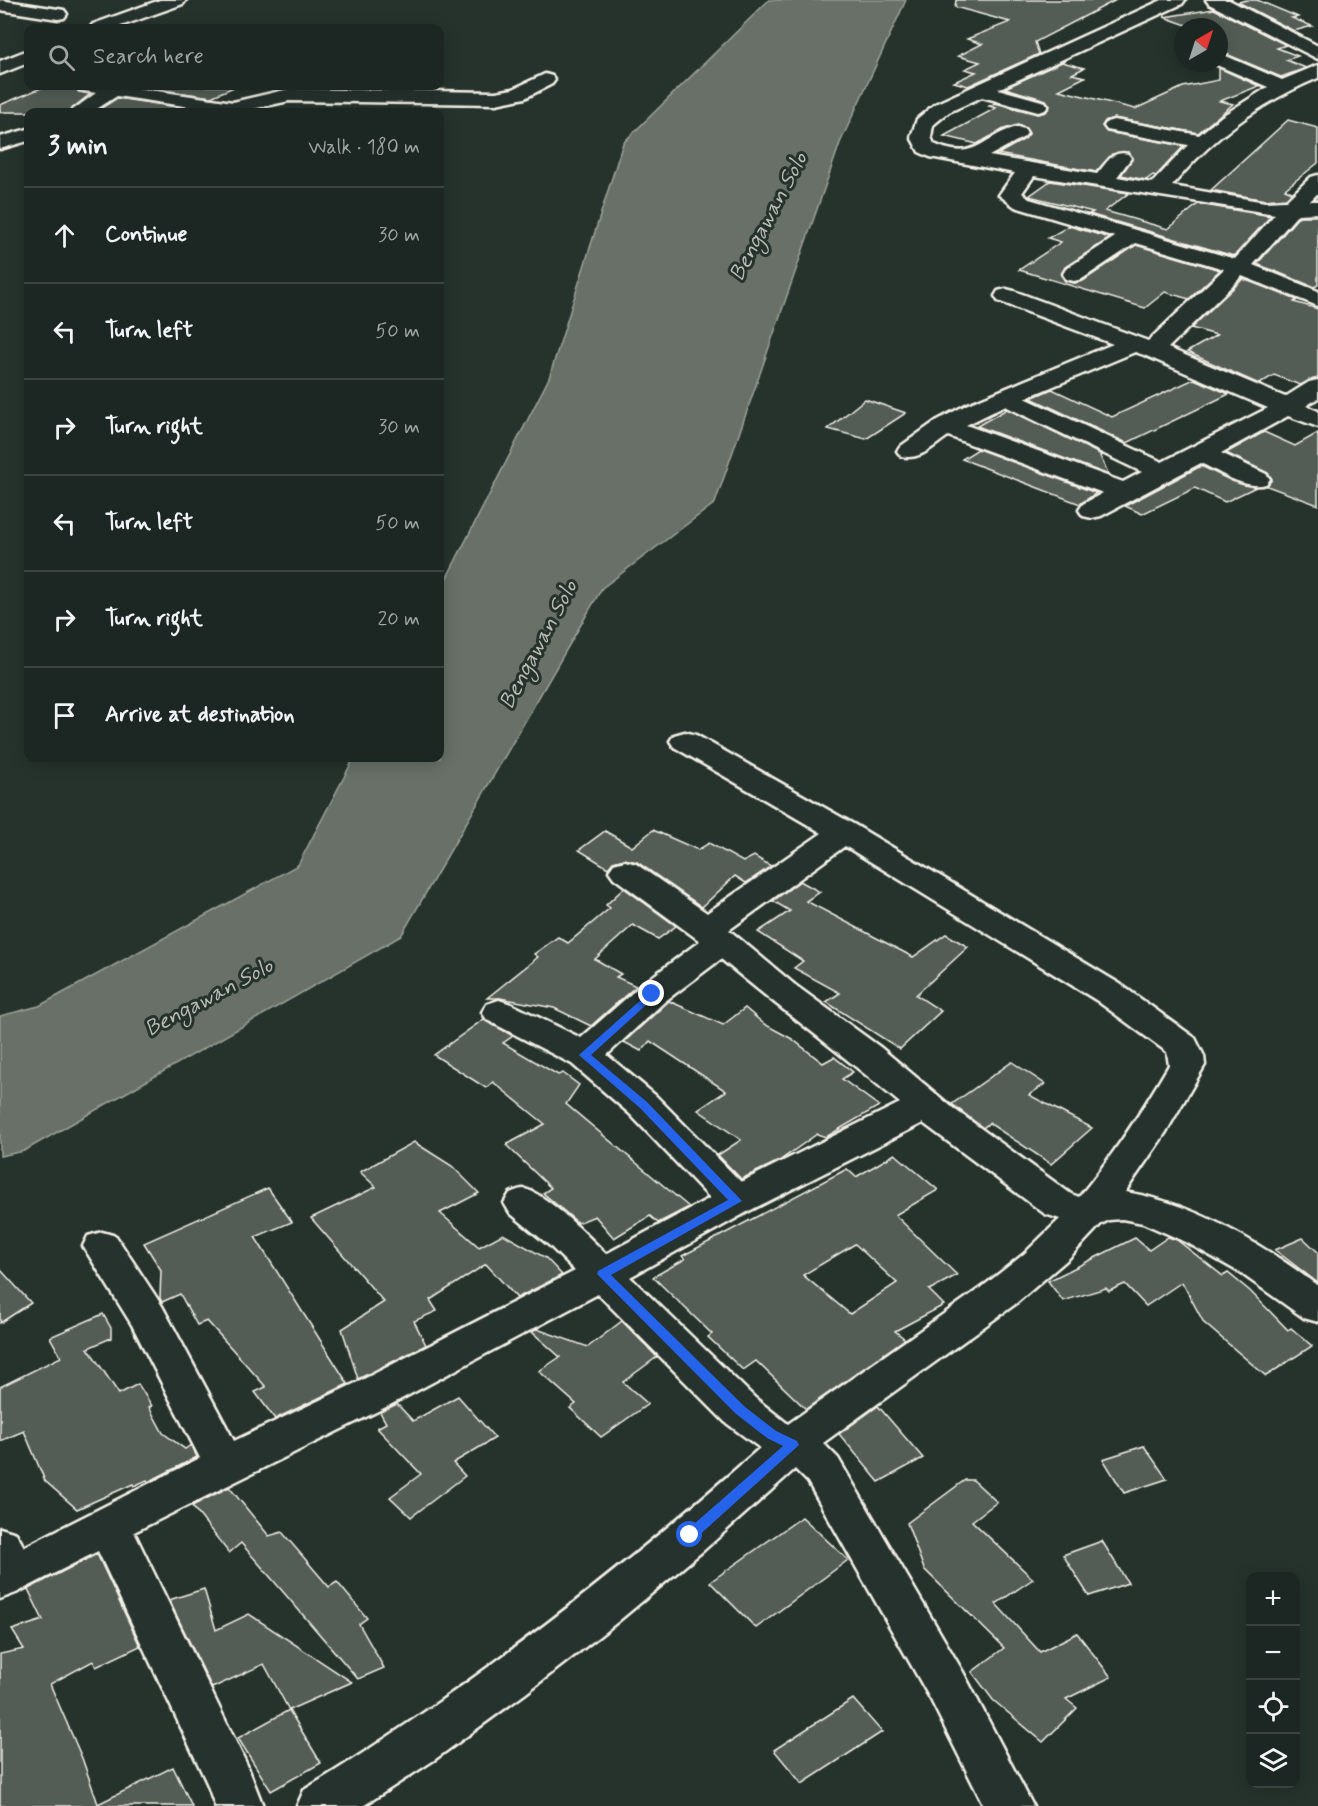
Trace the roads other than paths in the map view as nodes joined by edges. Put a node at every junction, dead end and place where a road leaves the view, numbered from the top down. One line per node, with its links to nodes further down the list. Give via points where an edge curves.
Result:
1 (177, 0): 6 (street)
2 (1176, 0): 18 (street)
3 (1215, 0): 7 (street)
4 (0, 5): 5 (street)
5 (58, 14)
6 (110, 24)
7 (1318, 53)
8 (24, 58): 10 (street)
9 (1228, 63): 15 (street)
10 (0, 68)
11 (1318, 71): 15 (street)
12 (0, 74): 13 (street)
13 (24, 77)
14 (545, 80): 22 (street, via 518,94 496,98 289,95)
15 (1283, 87): 26 (street, via 1253,103)
16 (113, 90): 20 (street)
17 (121, 90): 21 (street)
18 (978, 90): 19 (street); 29 (street, via 928,117 921,137 930,151)
19 (1038, 106)
20 (86, 108)
21 (240, 108)
22 (240, 108)
23 (1114, 126): 26 (street)
24 (1017, 133): 29 (street)
25 (24, 136): 27 (street)
26 (1202, 141): 33 (street)
27 (0, 143)
28 (1121, 158): 32 (street)
29 (969, 159): 30 (street)
30 (1028, 169): 32 (street); 36 (street, via 1011,192 1012,198)
31 (1318, 181): 34 (street)
32 (1102, 182): 33 (street)
33 (1157, 191): 34 (street, via 1265,208)
34 (1291, 207): 35 (street); 37 (street)
35 (1318, 207)
36 (1132, 236): 37 (street); 38 (street)
37 (1239, 267): 40 (street); 41 (street)
38 (1074, 273)
39 (1006, 296): 41 (street)
40 (1318, 298)
41 (1144, 347): 43 (street); 44 (street)
42 (1318, 387): 44 (street)
43 (1007, 398): 46 (street); 49 (street)
44 (1288, 407): 45 (street); 48 (street)
45 (1318, 420)
46 (945, 426): 47 (street); 51 (street)
47 (910, 451)
48 (1198, 452): 49 (street); 50 (street)
49 (1161, 472): 51 (street)
50 (1257, 480)
51 (1122, 491): 52 (street)
52 (1092, 510)
53 (685, 741): 54 (street)
54 (844, 832): 56 (street); 62 (street, via 1108,992 1182,1046 1186,1065 1180,1077)
55 (625, 872): 56 (street)
56 (715, 935): 58 (street); 59 (street)
57 (499, 1012): 58 (street)
58 (585, 1055): 60 (street, via 643,1105)
59 (925, 1106): 60 (street); 62 (street, via 1058,1204)
60 (736, 1201): 64 (street)
61 (523, 1203): 64 (street)
62 (1087, 1214): 65 (street, via 1106,1206 1128,1206 1157,1214 1219,1242); 66 (street, via 1010,1286 822,1420)
63 (102, 1246): 67 (street, via 148,1317)
64 (602, 1274): 66 (street, via 740,1410 772,1435); 67 (street, via 373,1394)
65 (1312, 1295)
66 (793, 1445): 71 (street, via 673,1549 478,1703); 72 (street, via 823,1470 947,1686)
67 (225, 1465): 68 (street)
68 (108, 1524): 69 (street); 70 (street)
69 (5, 1566)
70 (239, 1806)
71 (321, 1806)
72 (1009, 1806)

